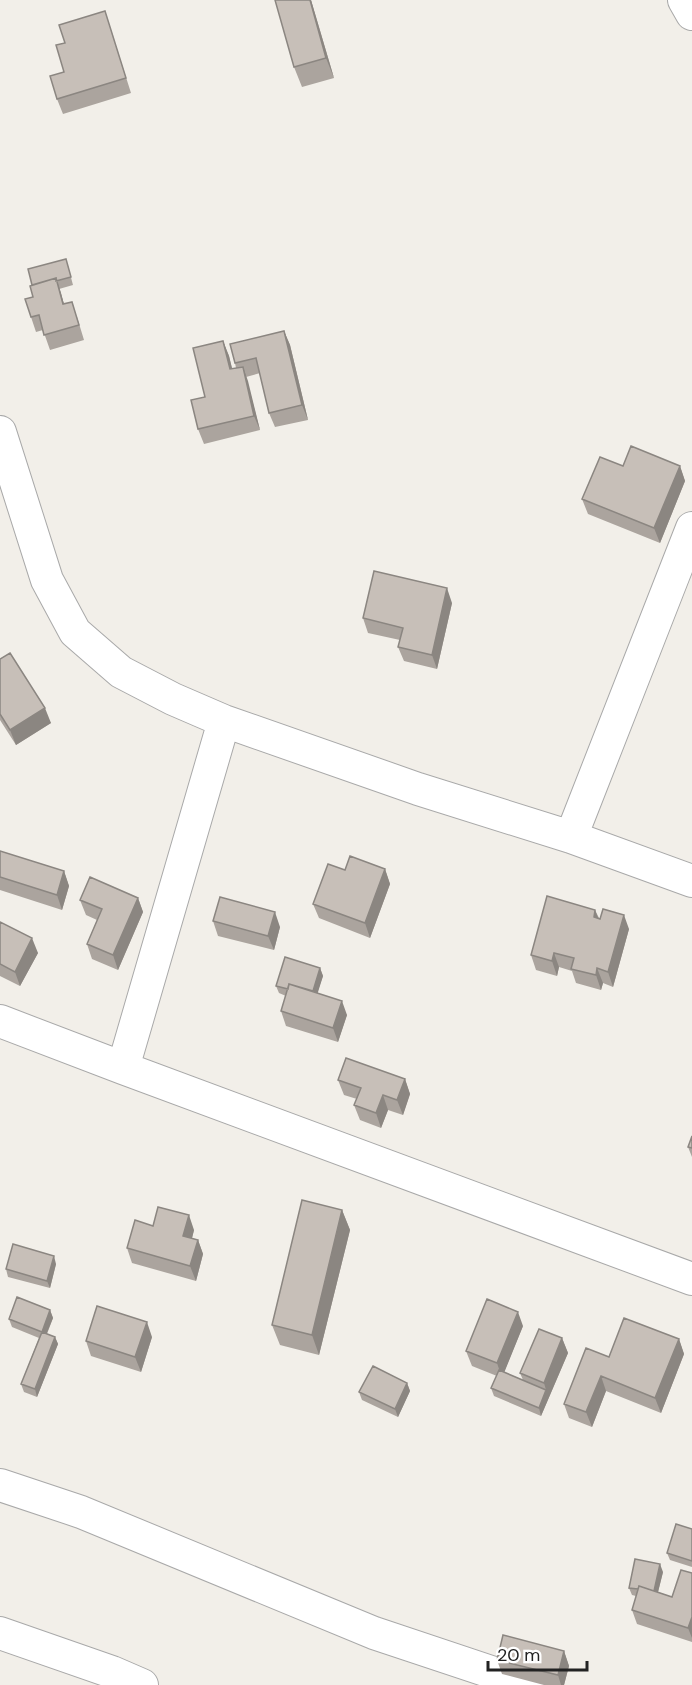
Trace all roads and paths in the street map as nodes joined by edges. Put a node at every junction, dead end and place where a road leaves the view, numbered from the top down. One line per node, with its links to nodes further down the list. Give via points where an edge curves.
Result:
1 (684, 0): 2 (street)
2 (692, 14)
3 (0, 432): 4 (street)
4 (14, 519): 6 (street, via 75,632 121,672)
5 (692, 528): 7 (street)
6 (224, 721): 7 (street); 10 (street)
7 (571, 837): 8 (street)
8 (692, 881)
9 (0, 1021): 10 (street)
10 (123, 1068): 11 (street)
11 (692, 1278)
12 (0, 1485): 15 (street, via 91,1516 374,1633)
13 (0, 1633): 14 (street)
14 (142, 1685)
15 (530, 1685)

